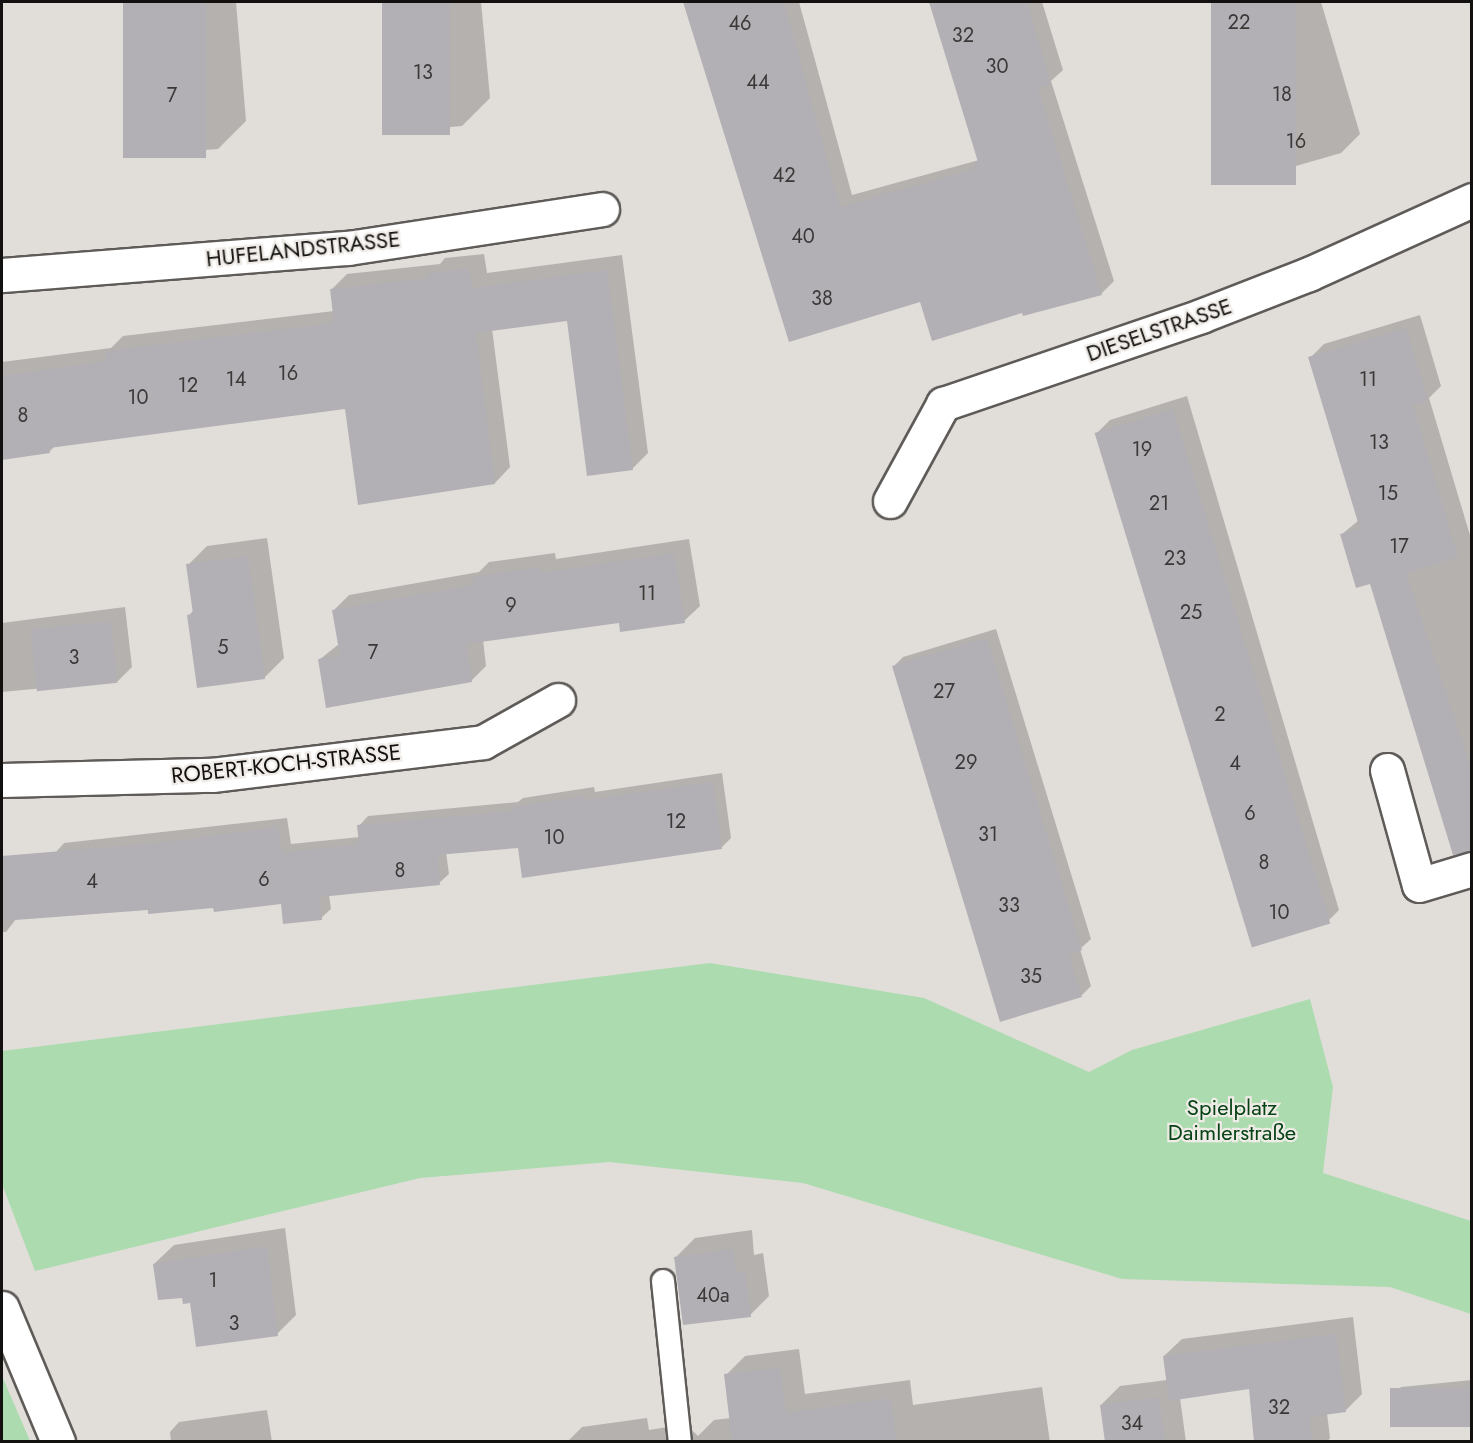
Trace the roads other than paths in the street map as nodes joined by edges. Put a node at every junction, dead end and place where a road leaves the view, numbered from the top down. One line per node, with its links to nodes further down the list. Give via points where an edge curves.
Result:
1 (1472, 201): 4 (street, DIESELSTRASSE, via 1310,274 1201,316 943,404)
2 (602, 209): 3 (street, HUFELANDSTRASSE, via 348,248)
3 (2, 275)
4 (890, 501)
5 (558, 700): 7 (street, ROBERT-KOCH-STRASSE, via 483,742 212,775)
6 (1388, 770): 8 (street, via 1419,885)
7 (2, 780)
8 (1472, 869)
9 (663, 1281): 12 (lane)
10 (2, 1308): 11 (street)
11 (58, 1442)
12 (680, 1442)

